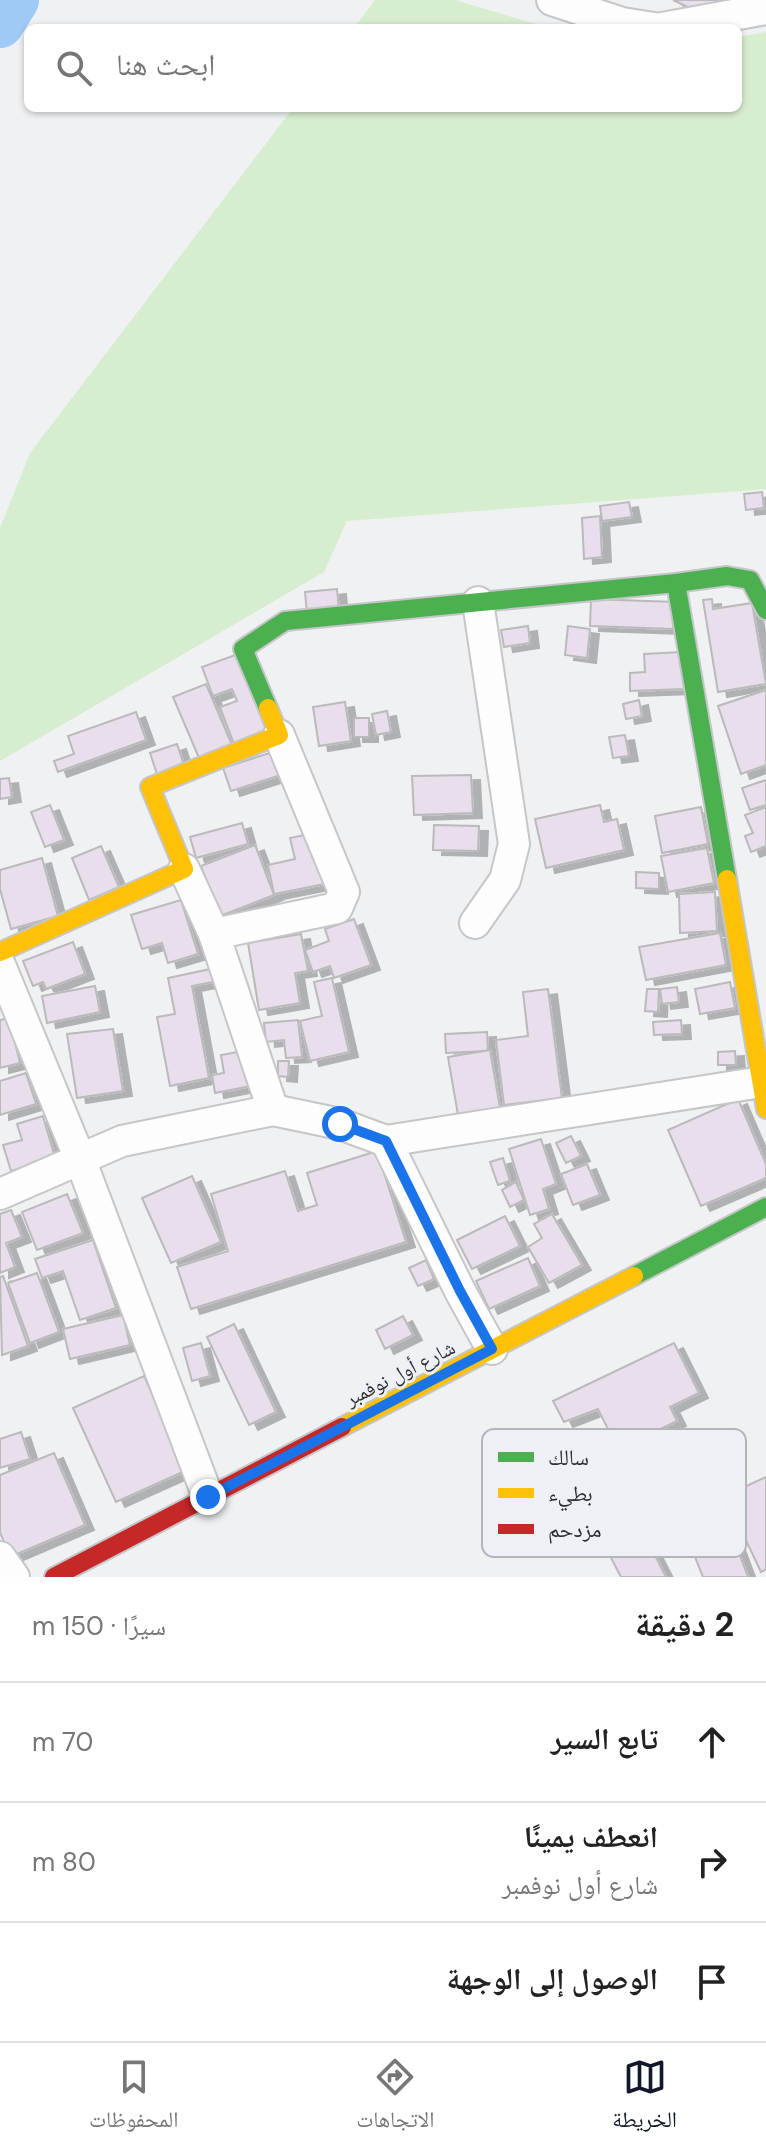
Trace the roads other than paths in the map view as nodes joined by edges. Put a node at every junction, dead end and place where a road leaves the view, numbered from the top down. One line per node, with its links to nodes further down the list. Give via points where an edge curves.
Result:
1 (552, 0): 3 (street)
2 (766, 9): 5 (street)
3 (629, 11): 4 (street)
4 (648, 24)
5 (684, 24)
6 (676, 583): 7 (street); 8 (street, via 727,576 750,580); 15 (street)
7 (478, 602): 9 (street, via 285,621 243,649); 11 (street, via 514,844 505,880)
8 (766, 610)
9 (279, 735): 10 (street, via 150,787); 12 (street, via 344,892 337,908)
10 (184, 869): 12 (street); 13 (street)
11 (475, 923)
12 (214, 934): 16 (street)
13 (0, 952)
14 (0, 965): 18 (street)
15 (764, 1095): 17 (street)
16 (273, 1110): 17 (street, via 340,1124); 18 (street, via 122,1141)
17 (386, 1141): 21 (street)
18 (80, 1159): 19 (street); 22 (street)
19 (0, 1194)
20 (766, 1207): 21 (street, شارع أول نوفمبر)
21 (492, 1349): 22 (street, شارع أول نوفمبر)
22 (208, 1497): 25 (street, شارع أول نوفمبر)
23 (0, 1557): 24 (street)
24 (14, 1577)
25 (54, 1577)

